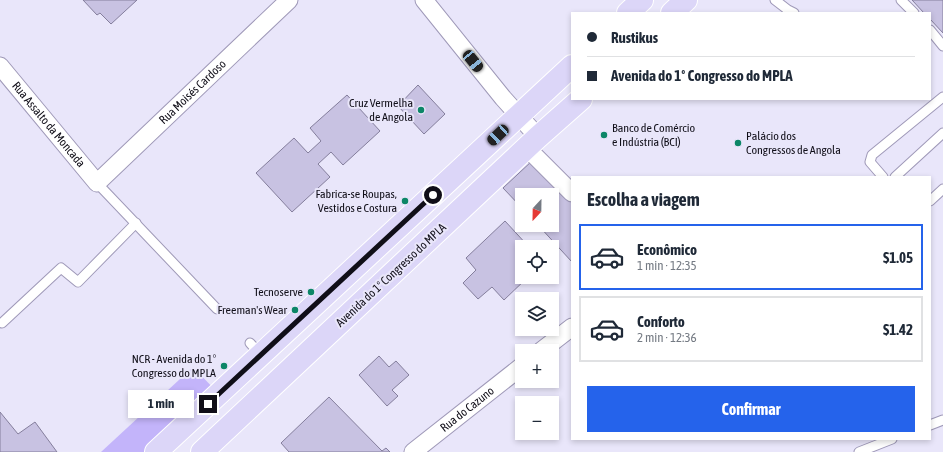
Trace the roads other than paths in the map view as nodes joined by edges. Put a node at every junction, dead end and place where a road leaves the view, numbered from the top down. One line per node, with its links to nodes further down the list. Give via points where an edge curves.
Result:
1 (289, 0): 22 (street, Rua Moisés Cardoso)
2 (424, 0): 17 (street)
3 (642, 0): 7 (main road)
4 (686, 0): 8 (main road)
5 (775, 0): 9 (lane)
6 (901, 0): 10 (lane)
7 (629, 12)
8 (673, 12)
9 (792, 12)
10 (913, 12)
11 (931, 31): 12 (lane)
12 (943, 46)
13 (0, 66): 22 (street, Rua Assalto da Moncada)
14 (571, 67): 17 (main road)
15 (942, 99): 20 (lane, via 872,155 870,162)
16 (580, 100): 19 (main road, Avenida do 1º Congresso do MPLA)
17 (519, 116): 19 (street); 35 (main road, via 255,349)
18 (943, 133): 21 (lane)
19 (532, 143): 24 (street); 36 (main road, Avenida do 1º Congresso do MPLA)
20 (882, 176)
21 (896, 176)
22 (97, 183): 26 (lane)
23 (943, 189): 25 (lane)
24 (571, 192)
25 (931, 200)
26 (136, 223): 27 (lane); 28 (lane, via 78,282 61,268)
27 (218, 309)
28 (2, 323)
29 (571, 328): 30 (street)
30 (550, 344)
31 (515, 372): 37 (street, Rua do Cazuno)
32 (943, 420): 33 (lane)
33 (931, 425)
34 (889, 440): 38 (lane)
35 (156, 452)
36 (202, 452)
37 (413, 452)
38 (859, 452)

